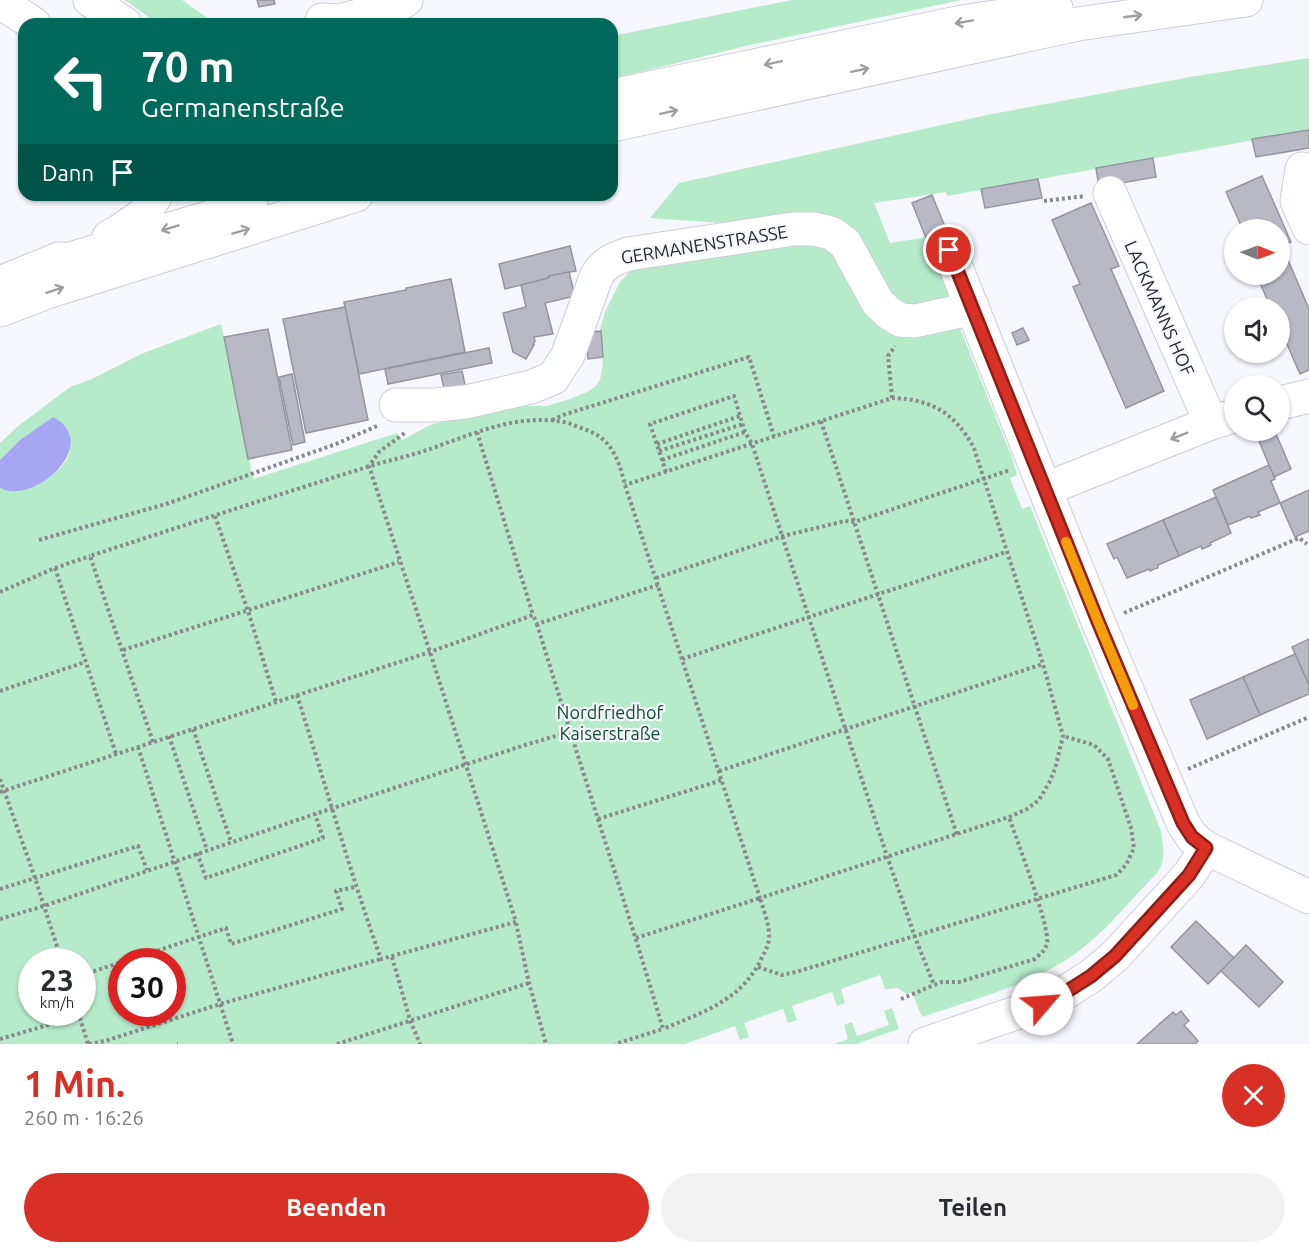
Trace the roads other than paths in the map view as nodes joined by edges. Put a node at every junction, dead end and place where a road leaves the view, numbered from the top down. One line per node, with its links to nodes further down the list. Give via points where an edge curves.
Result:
1 (90, 0): 7 (main road)
2 (406, 0): 8 (main road)
3 (1108, 0): 9 (main road, one-way to 9, via 962,22)
4 (1246, 0): 12 (main road, one-way to 4, via 1078,24)
5 (0, 2): 6 (main road)
6 (25, 18)
7 (116, 18)
8 (351, 18)
9 (648, 89): 10 (main road); 11 (main road)
10 (618, 95)
11 (618, 99)
12 (618, 124)
13 (1302, 170): 18 (main road, via 1297,201)
14 (1110, 193): 27 (main road, LACKMANNS HOF)
15 (152, 201): 20 (main road, via 144,214 118,232)
16 (267, 201): 20 (main road, one-way to 20)
17 (337, 201): 23 (main road, one-way to 17)
18 (1309, 228)
19 (949, 250): 22 (main road)
20 (40, 268): 21 (main road)
21 (0, 283)
22 (972, 306): 26 (main road, GERMANENSTRASSE, via 915,321 900,320 879,303 844,243 831,233 814,229 628,254 610,260 600,269 568,355 553,378 466,402); 28 (main road)
23 (0, 310)
24 (1309, 396): 25 (main road)
25 (1290, 401)
26 (396, 405)
27 (1223, 420): 28 (main road, LACKMANNS HOF, one-way to 28)
28 (1046, 489): 29 (main road, via 1183,823)
29 (1206, 848): 30 (main road); 31 (main road, via 1189,875 1115,956 1091,976 1042,1004)
30 (1309, 897)
31 (925, 1044)

